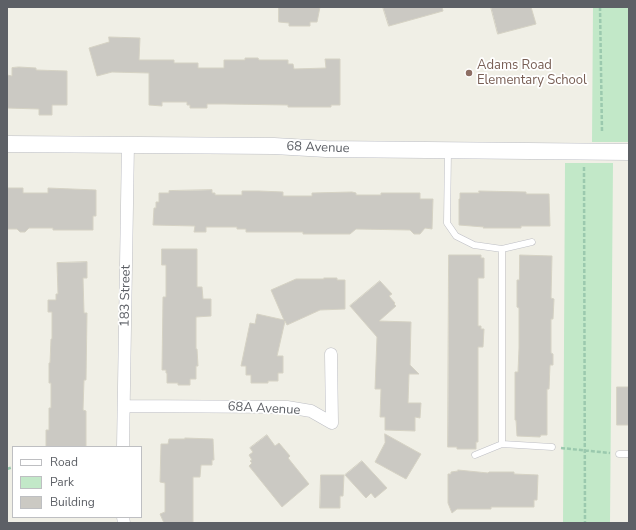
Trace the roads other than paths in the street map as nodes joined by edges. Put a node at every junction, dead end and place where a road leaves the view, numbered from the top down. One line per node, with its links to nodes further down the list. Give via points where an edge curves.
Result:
1 (7, 144): 2 (street, 68 Avenue)
2 (128, 144): 3 (street, 68 Avenue); 8 (street, 183 Street)
3 (448, 150): 4 (street, 68 Avenue); 6 (lane, via 447,223 456,236 474,245)
4 (629, 152)
5 (532, 242): 6 (lane)
6 (502, 249): 9 (lane)
7 (331, 354): 8 (street, 68A Avenue, via 332,423 311,411 287,407)
8 (124, 406): 10 (street, 183 Street)
9 (502, 444): 11 (lane); 14 (lane)
10 (123, 446)
11 (552, 447)
12 (619, 454): 13 (lane)
13 (629, 454)
14 (475, 455)

